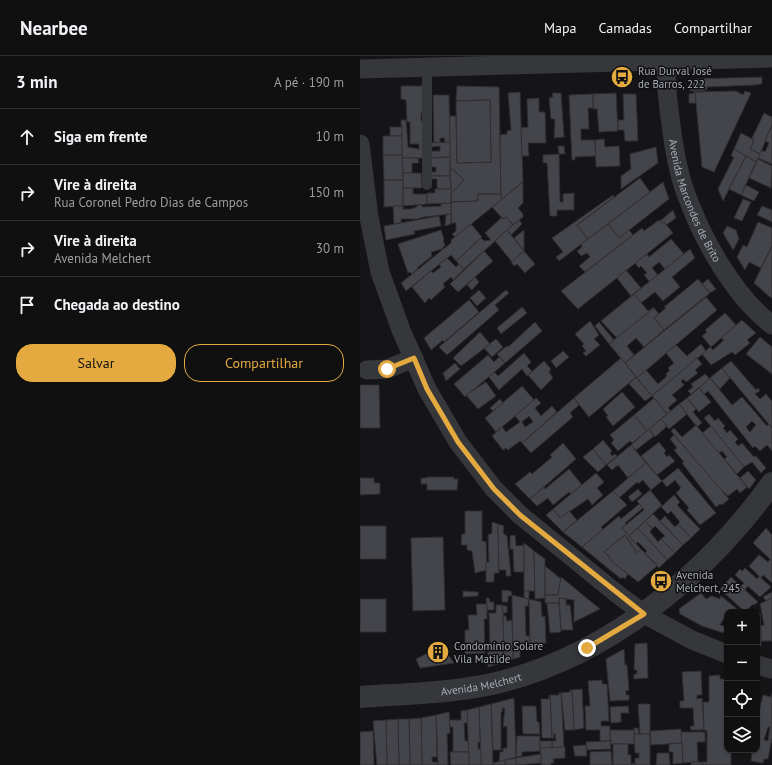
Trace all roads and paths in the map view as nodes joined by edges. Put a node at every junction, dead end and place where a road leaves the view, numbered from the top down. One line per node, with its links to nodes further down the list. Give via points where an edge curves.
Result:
1 (668, 58): 2 (street); 3 (street); 7 (street, Avenida Marcondes de Brito, via 667,96 674,152 686,194 712,251 734,287)
2 (772, 58)
3 (427, 67): 4 (street); 6 (lane)
4 (360, 69)
5 (360, 144): 8 (street, via 369,218 380,272)
6 (427, 185)
7 (772, 326)
8 (414, 358): 9 (street, via 387,369); 11 (street, via 427,389 458,442 494,489 520,515)
9 (367, 370)
10 (772, 483): 11 (street, Avenida Melchert, via 743,523 703,565)
11 (644, 614): 12 (street, via 692,640); 15 (street, Avenida Melchert, via 587,648 537,670 508,679 450,692)
12 (724, 653)
13 (760, 666): 14 (street)
14 (772, 669)
15 (360, 697)

